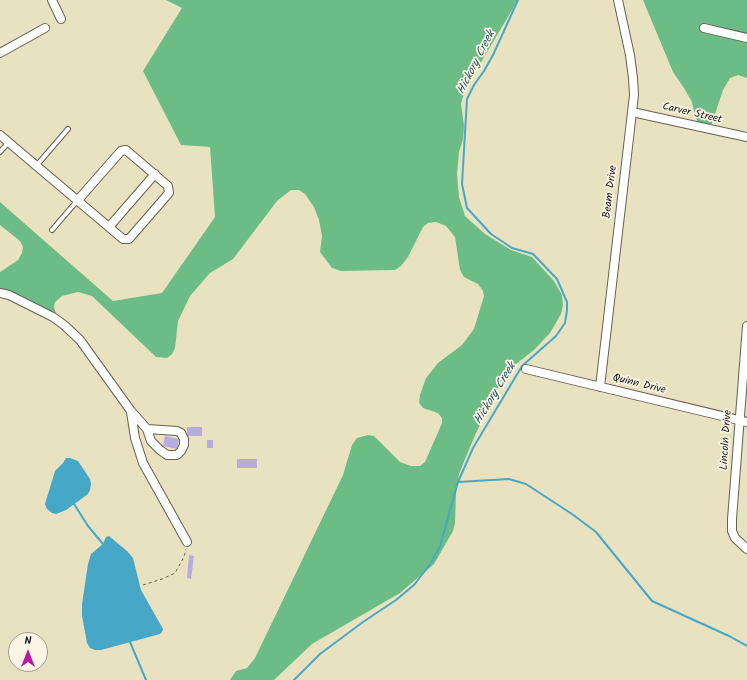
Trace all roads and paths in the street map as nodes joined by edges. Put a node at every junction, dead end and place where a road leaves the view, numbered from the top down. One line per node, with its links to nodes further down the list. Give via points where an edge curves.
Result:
1 (52, 0): 3 (street)
2 (618, 0): 8 (street, Beam Drive, via 633,78)
3 (61, 19)
4 (45, 28): 7 (street)
5 (704, 28): 6 (street)
6 (747, 38)
7 (0, 53)
8 (632, 112): 11 (street, Carver Street); 22 (street, Beam Drive)
9 (68, 129): 14 (lane)
10 (0, 135): 12 (street)
11 (747, 138)
12 (9, 142): 13 (lane); 14 (street)
13 (0, 152)
14 (37, 165): 16 (street)
15 (155, 174): 16 (street, via 126,150 121,150); 17 (street); 17 (street, via 168,186 169,193 164,199 129,240 123,239)
16 (78, 200): 17 (street); 18 (lane)
17 (109, 228)
18 (52, 230)
19 (0, 293): 23 (street, via 53,317 80,340)
20 (747, 326): 24 (street, Lincoln Drive)
21 (526, 369): 22 (street, Quinn Drive)
22 (600, 387): 24 (street, Quinn Drive)
23 (131, 411): 25 (street); 26 (street, via 135,438 143,463)
24 (743, 421): 27 (street, Lincoln Drive, via 732,507 732,530 735,538)
25 (147, 429): 25 (street, via 181,433 184,439 182,451 177,455 167,455 152,441)
26 (187, 542): 28 (path, via 184,557 175,572 162,580)
27 (747, 549)
28 (143, 585)

